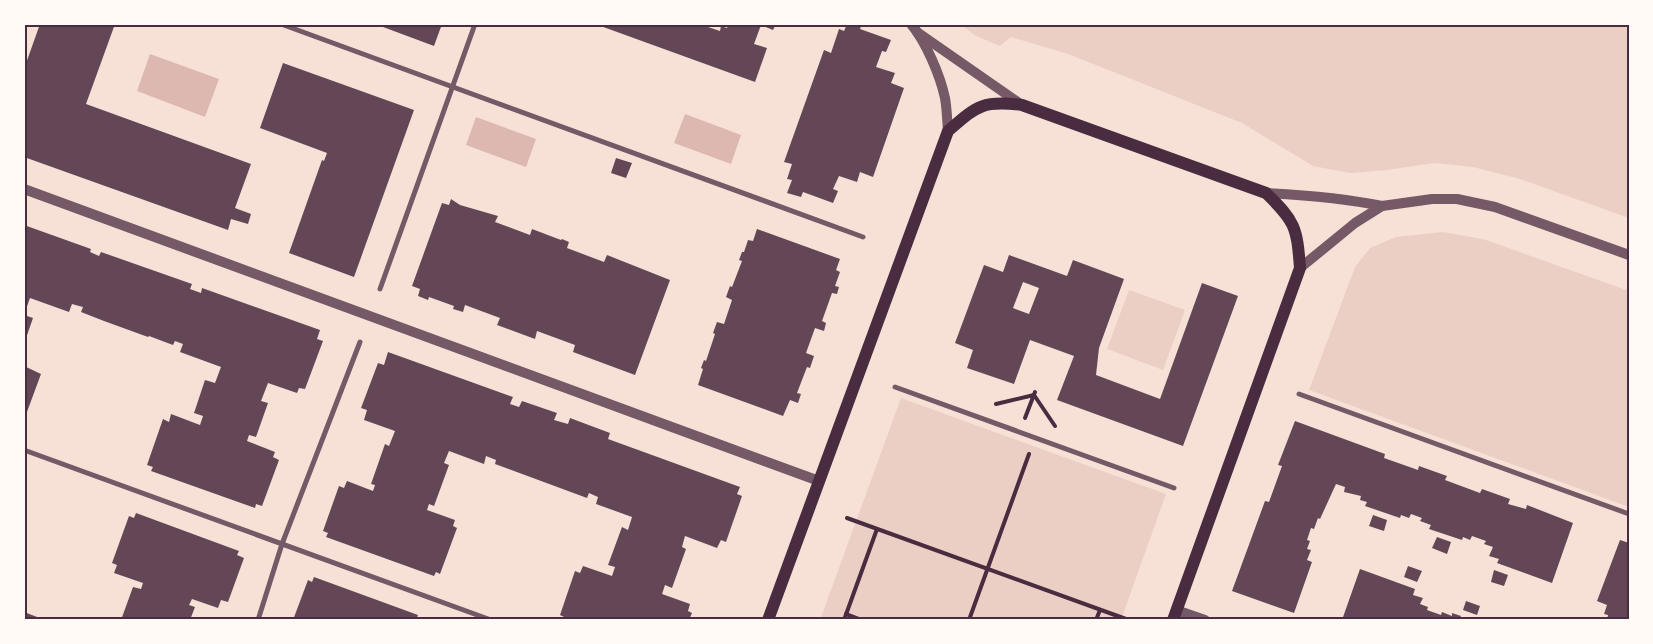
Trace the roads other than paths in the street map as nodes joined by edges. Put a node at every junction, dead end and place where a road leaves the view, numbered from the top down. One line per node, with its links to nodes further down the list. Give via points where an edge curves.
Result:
1 (281, 24): 4 (street)
2 (475, 24): 4 (street)
3 (914, 28): 5 (street); 6 (street, via 930,57 944,97)
4 (452, 87): 10 (street); 13 (street)
5 (1022, 105): 6 (main road, via 995,102 971,111); 8 (main road)
6 (948, 131): 18 (main road)
7 (24, 189): 18 (street)
8 (1266, 193): 9 (street); 12 (main road, via 1287,214 1298,237)
9 (1382, 206): 11 (street, via 1432,199 1486,205); 12 (street)
10 (862, 237)
11 (1629, 255)
12 (1300, 268): 22 (main road)
13 (380, 289)
14 (360, 342): 21 (street)
15 (895, 387): 19 (street)
16 (1299, 394): 20 (street)
17 (24, 450): 21 (street)
18 (819, 481): 25 (main road)
19 (1174, 488)
20 (1629, 514)
21 (282, 544): 23 (street); 24 (street)
22 (1174, 615): 26 (street)
23 (258, 620)
24 (491, 620)
25 (768, 620)
26 (1205, 620)

